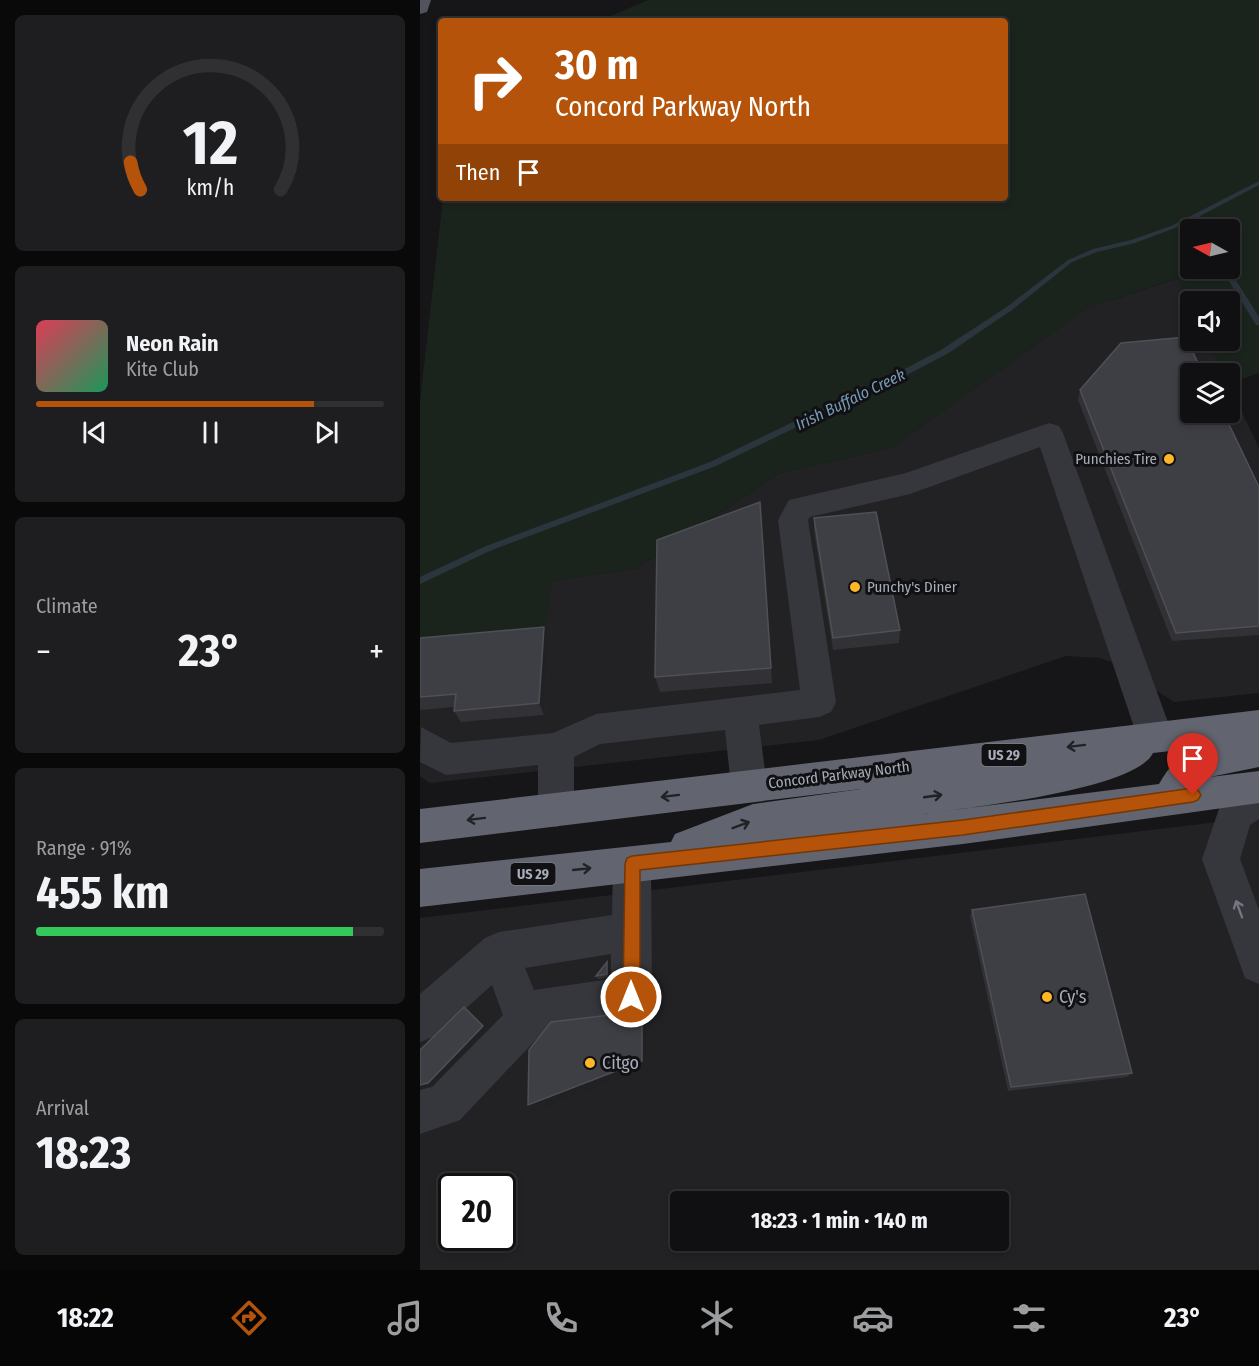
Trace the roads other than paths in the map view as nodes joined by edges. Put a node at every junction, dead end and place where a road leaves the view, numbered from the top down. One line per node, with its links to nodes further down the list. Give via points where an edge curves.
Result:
1 (422, 0): 2 (main road)
2 (420, 8)
3 (740, 713): 5 (lane, via 819,702 793,520 800,508 910,483 1048,433); 7 (lane, via 596,729); 9 (lane)
4 (1259, 724): 5 (highway, Concord Parkway North / US 29)
5 (1155, 736): 9 (highway, Concord Parkway North / US 29, one-way to 9); 15 (highway, one-way to 5, via 753,821 1039,781 1113,763)
6 (421, 743): 7 (lane, via 446,759)
7 (556, 748): 13 (lane)
8 (1259, 751): 11 (highway, via 1196,764 1185,773)
9 (749, 786): 13 (highway, Concord Parkway North / US 29, one-way to 13)
10 (1259, 787): 11 (highway, US 29)
11 (1171, 798): 15 (highway, US 29, via 963,827)
12 (1259, 798): 19 (lane, one-way to 12, via 1221,859 1234,815)
13 (556, 810): 14 (highway, Concord Parkway North / US 29, one-way to 14)
14 (420, 826)
15 (640, 863): 16 (highway, US 29, one-way to 15); 17 (lane)
16 (420, 888)
17 (632, 931): 18 (lane); 21 (lane, via 631,997 536,1010)
18 (499, 952): 20 (lane); 21 (lane)
19 (1259, 964)
20 (420, 1021)
21 (526, 1021): 22 (lane, via 445,1106)
22 (420, 1112)

